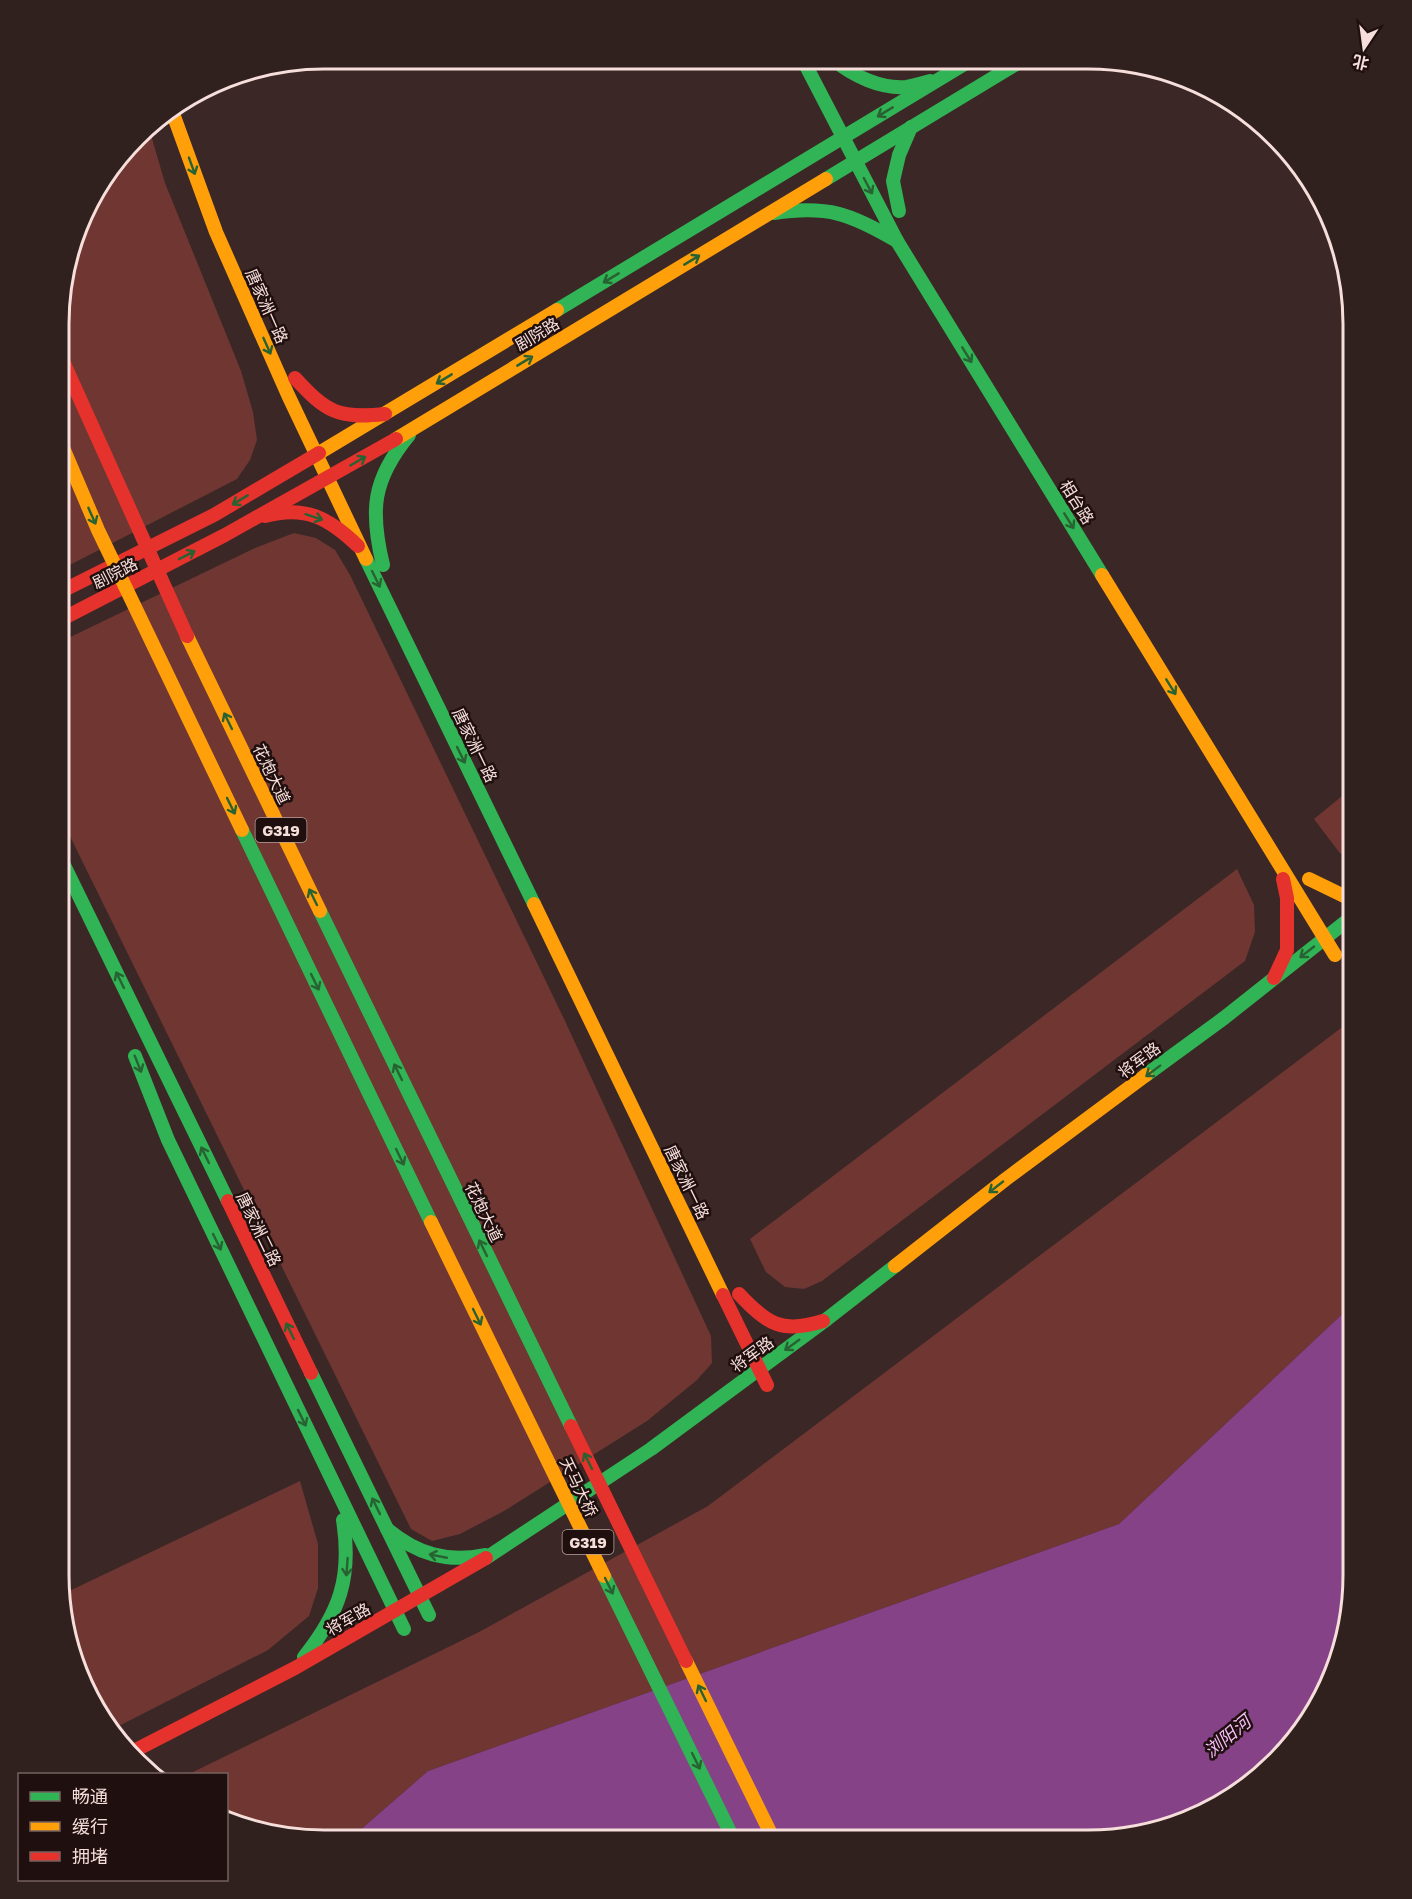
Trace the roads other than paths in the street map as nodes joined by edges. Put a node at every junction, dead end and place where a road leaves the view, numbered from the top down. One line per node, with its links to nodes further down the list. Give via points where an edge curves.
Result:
1 (806, 69): 8 (main road)
2 (808, 69): 12 (main road, 相台路)
3 (843, 69): 6 (main road, via 871,81 905,87)
4 (956, 69): 6 (main road, 剧院路)
5 (1006, 69): 11 (main road, 剧院路)
6 (943, 77): 10 (main road, 剧院路, one-way to 10)
7 (186, 109): 22 (main road, 唐家洲一路)
8 (813, 110)
9 (174, 118): 22 (main road, 唐家洲一路, one-way to 22, via 216,232)
10 (855, 124): 12 (main road, 剧院路); 15 (main road)
11 (911, 127): 15 (main road, 剧院路); 17 (main road, via 893,181)
12 (843, 138): 14 (main road, 相台路); 16 (main road, 剧院路)
13 (804, 142): 16 (main road)
14 (855, 161): 15 (main road, 剧院路); 18 (main road, 剧院路); 20 (main road, 相台路, one-way to 20)
15 (874, 162): 17 (main road)
16 (782, 174): 23 (main road, 剧院路, one-way to 23)
17 (899, 211): 19 (main road)
18 (766, 214): 20 (main road, via 803,209 835,212 868,224); 24 (main road, 剧院路, one-way to 18)
19 (907, 227)
20 (897, 241): 36 (main road, 相台路, one-way to 36)
21 (69, 375): 47 (main road, 花炮大道 / G319, one-way to 21, bridge, via 185,631)
22 (289, 380): 23 (main road, via 334,413 360,418); 25 (main road); 26 (main road, 唐家洲一路)
23 (387, 413): 26 (main road, 剧院路)
24 (416, 427): 29 (main road, 剧院路, one-way to 24); 33 (main road, via 398,447 378,496 375,525)
25 (289, 431)
26 (322, 452): 29 (main road, 唐家洲一路); 30 (main road, 剧院路)
27 (69, 461): 66 (main road, 天马大桥 / G319, one-way to 66, bridge, via 442,1245)
28 (278, 464): 30 (main road)
29 (333, 475): 31 (main road, 剧院路); 32 (main road, 唐家洲一路); 33 (main road, 唐家洲一路)
30 (260, 488): 34 (main road, 剧院路, one-way to 34)
31 (257, 517): 32 (main road, one-way to 32, via 290,511 316,516 341,530); 35 (main road, 剧院路, one-way to 31)
32 (362, 551): 48 (main road, 唐家洲一路, one-way to 48)
33 (382, 565): 46 (main road, 唐家洲一路)
34 (69, 588)
35 (69, 615)
36 (1280, 866): 42 (main road, 相台路); 44 (main road, via 1287,898 1287,950)
37 (69, 876): 59 (main road, 唐家洲二路, one-way to 37)
38 (1343, 896): 39 (main road, via 1306,873)
39 (1321, 898)
40 (1343, 928): 41 (main road, 将军路)
41 (1340, 932): 42 (main road, 将军路); 43 (main road, 将军路)
42 (1325, 939): 43 (main road, 相台路); 44 (main road, 将军路, one-way to 44)
43 (1330, 958)
44 (1275, 978): 49 (main road, 将军路, one-way to 49)
45 (130, 1045): 57 (main road, 唐家洲二路, one-way to 57, via 168,1140)
46 (652, 1115)
47 (509, 1300): 67 (main road, 天马大桥 / G319, one-way to 47, bridge)
48 (730, 1310): 51 (main road); 53 (main road, 唐家洲一路)
49 (827, 1319): 50 (main road, via 806,1327 771,1324 759,1316 737,1289); 52 (main road, 将军路, one-way to 52)
50 (758, 1332)
51 (735, 1353)
52 (770, 1355): 53 (main road, 将军路); 55 (main road, 将军路, via 780,1376)
53 (759, 1370): 55 (main road, 唐家洲一路); 56 (main road, 将军路)
54 (732, 1371): 56 (main road)
55 (763, 1389)
56 (714, 1402): 61 (main road, 将军路, via 651,1449)
57 (337, 1489): 63 (main road, 唐家洲二路); 64 (main road, one-way to 64, via 348,1543 346,1581 334,1617)
58 (623, 1491): 60 (main road)
59 (386, 1528): 61 (main road, one-way to 59, via 470,1559 445,1558 420,1552); 62 (main road, 唐家洲二路)
60 (566, 1529)
61 (496, 1552): 62 (main road, 将军路)
62 (420, 1596): 63 (main road, 将军路); 63 (main road, 唐家洲二路, via 417,1622)
63 (396, 1611): 64 (main road, 将军路)
64 (295, 1668): 65 (main road, 将军路)
65 (138, 1749)
66 (730, 1830)
67 (769, 1830)

